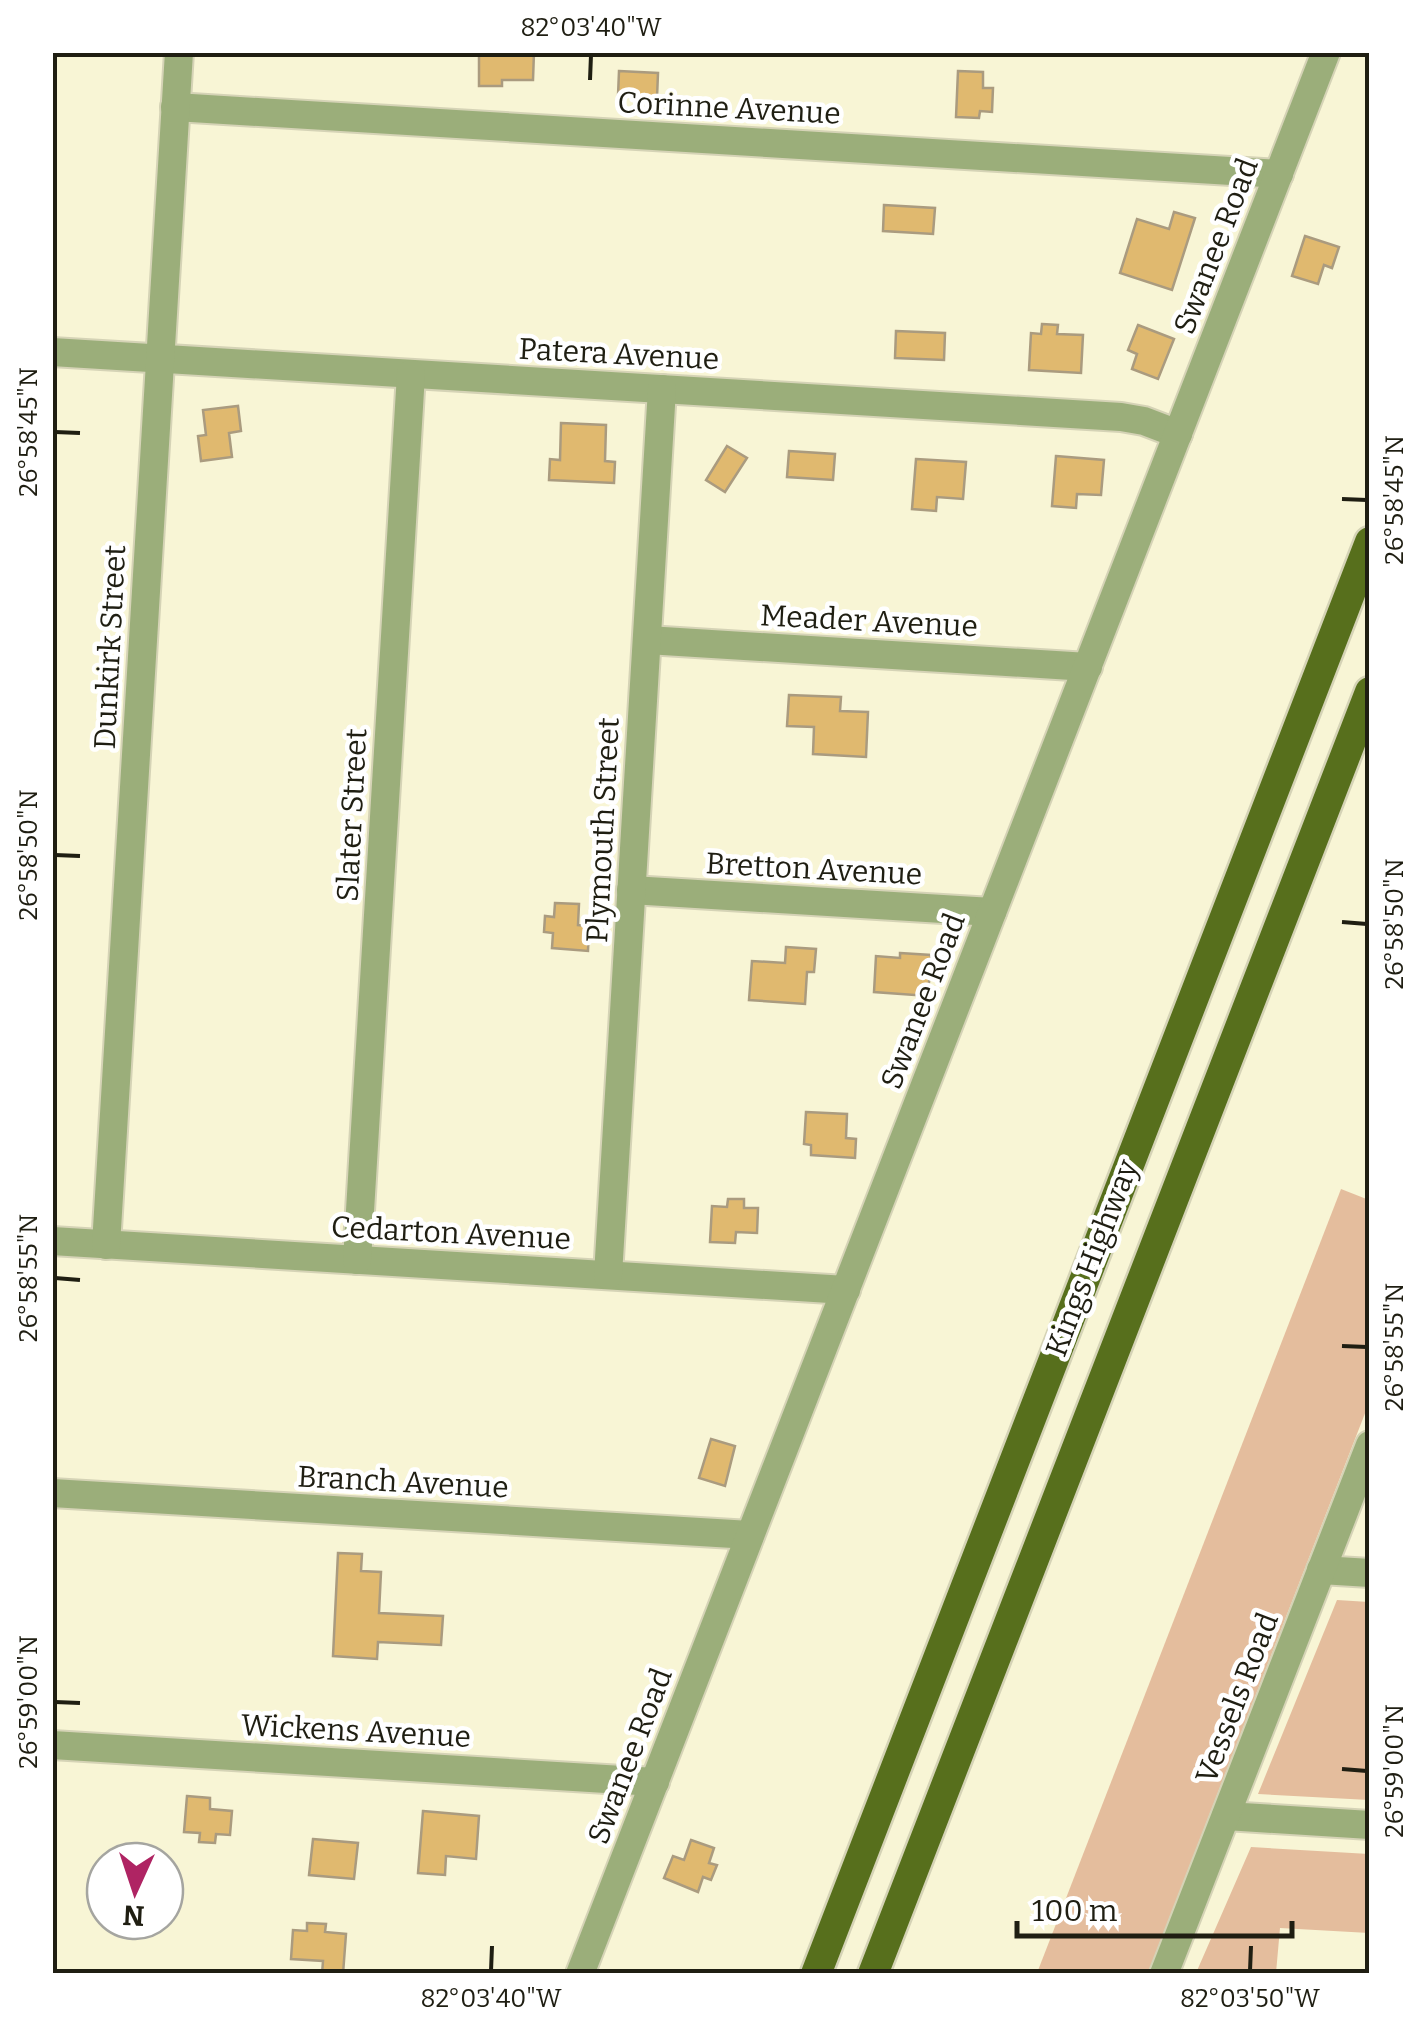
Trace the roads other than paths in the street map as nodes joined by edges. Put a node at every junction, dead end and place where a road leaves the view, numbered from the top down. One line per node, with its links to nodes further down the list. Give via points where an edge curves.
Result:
1 (179, 52): 3 (street, Dunkirk Street)
2 (1326, 52): 4 (street, Swanee Road)
3 (175, 108): 4 (street, Corinne Avenue); 6 (street, Dunkirk Street)
4 (1279, 174): 9 (street, Swanee Road)
5 (52, 352): 6 (street, Patera Avenue)
6 (160, 358): 7 (street, Patera Avenue); 17 (street, Dunkirk Street)
7 (411, 374): 8 (street, Patera Avenue); 18 (street, Slater Street)
8 (662, 389): 9 (street, Patera Avenue, via 1121,417); 11 (street, Plymouth Street)
9 (1178, 434): 12 (street, Swanee Road)
10 (1370, 542): 31 (main road, Kings Highway)
11 (647, 640): 12 (street, Meader Avenue); 14 (street, Plymouth Street)
12 (1088, 666): 15 (street, Swanee Road)
13 (1370, 692): 32 (main road, Kings Highway)
14 (632, 890): 15 (street, Bretton Avenue); 19 (street, Plymouth Street)
15 (992, 912): 20 (street, Swanee Road)
16 (52, 1242): 17 (street, Cedarton Avenue)
17 (106, 1245): 18 (street, Cedarton Avenue)
18 (357, 1260): 19 (street, Cedarton Avenue)
19 (608, 1275): 20 (street, Cedarton Avenue)
20 (846, 1290): 23 (street, Swanee Road)
21 (1370, 1445): 24 (street, Vessels Road)
22 (52, 1493): 23 (street, Branch Avenue)
23 (750, 1536): 27 (street, Swanee Road)
24 (1321, 1570): 25 (street); 28 (street, Vessels Road)
25 (1370, 1573)
26 (52, 1746): 27 (street, Wickens Avenue)
27 (655, 1782): 30 (street, Swanee Road)
28 (1226, 1816): 29 (street); 33 (street, Vessels Road)
29 (1370, 1825)
30 (580, 1974)
31 (816, 1974)
32 (872, 1974)
33 (1164, 1974)

